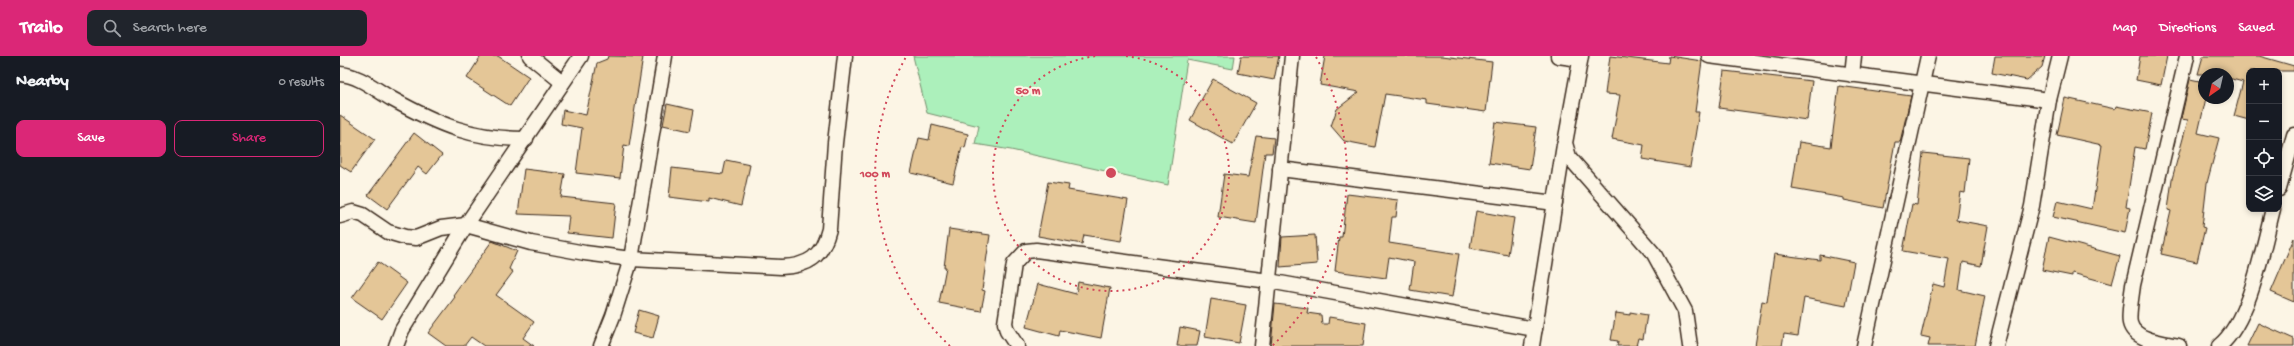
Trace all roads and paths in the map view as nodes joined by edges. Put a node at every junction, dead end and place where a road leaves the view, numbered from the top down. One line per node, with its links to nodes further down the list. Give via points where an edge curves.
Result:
1 (530, 56): 16 (street)
2 (581, 56): 16 (street)
3 (665, 56): 28 (street)
4 (845, 56): 28 (street, via 836,130 829,229 826,242 815,256 800,266 781,268)
5 (1292, 56): 22 (street)
6 (1558, 56): 13 (street)
7 (1709, 56): 8 (street)
8 (1713, 56): 15 (street)
9 (1854, 56): 15 (street)
10 (1928, 56): 17 (street)
11 (2060, 56): 18 (street)
12 (2187, 56): 39 (street, via 2133,285 2130,323 2136,333)
13 (1580, 58): 21 (street)
14 (340, 74): 20 (street, via 358,78 437,123 468,133 500,139)
15 (1852, 75): 17 (street)
16 (562, 82): 20 (street)
17 (1923, 84): 18 (street); 37 (street)
18 (2049, 100): 38 (street, via 2032,206)
19 (2294, 135): 23 (street)
20 (526, 139): 27 (street)
21 (1565, 143): 24 (street); 36 (street, via 1569,157 1576,166 1654,254 1685,311)
22 (1280, 169): 24 (street); 29 (street)
23 (2282, 178)
24 (1555, 203): 30 (street)
25 (2272, 212): 40 (street, via 2249,297 2236,325)
26 (340, 216): 27 (street, via 353,212 363,215 388,232 416,238 441,228)
27 (466, 225): 28 (street, via 531,243); 31 (street, via 402,330)
28 (631, 259): 32 (street)
29 (1269, 281): 30 (street); 33 (street, via 1036,250 1026,251 1014,264 1005,323); 34 (street)
30 (1535, 329): 35 (street)
31 (396, 346)
32 (601, 346)
33 (1017, 346)
34 (1262, 346)
35 (1532, 346)
36 (1690, 346)
37 (1864, 346)
38 (1996, 346)
39 (2179, 346)
40 (2219, 346)

